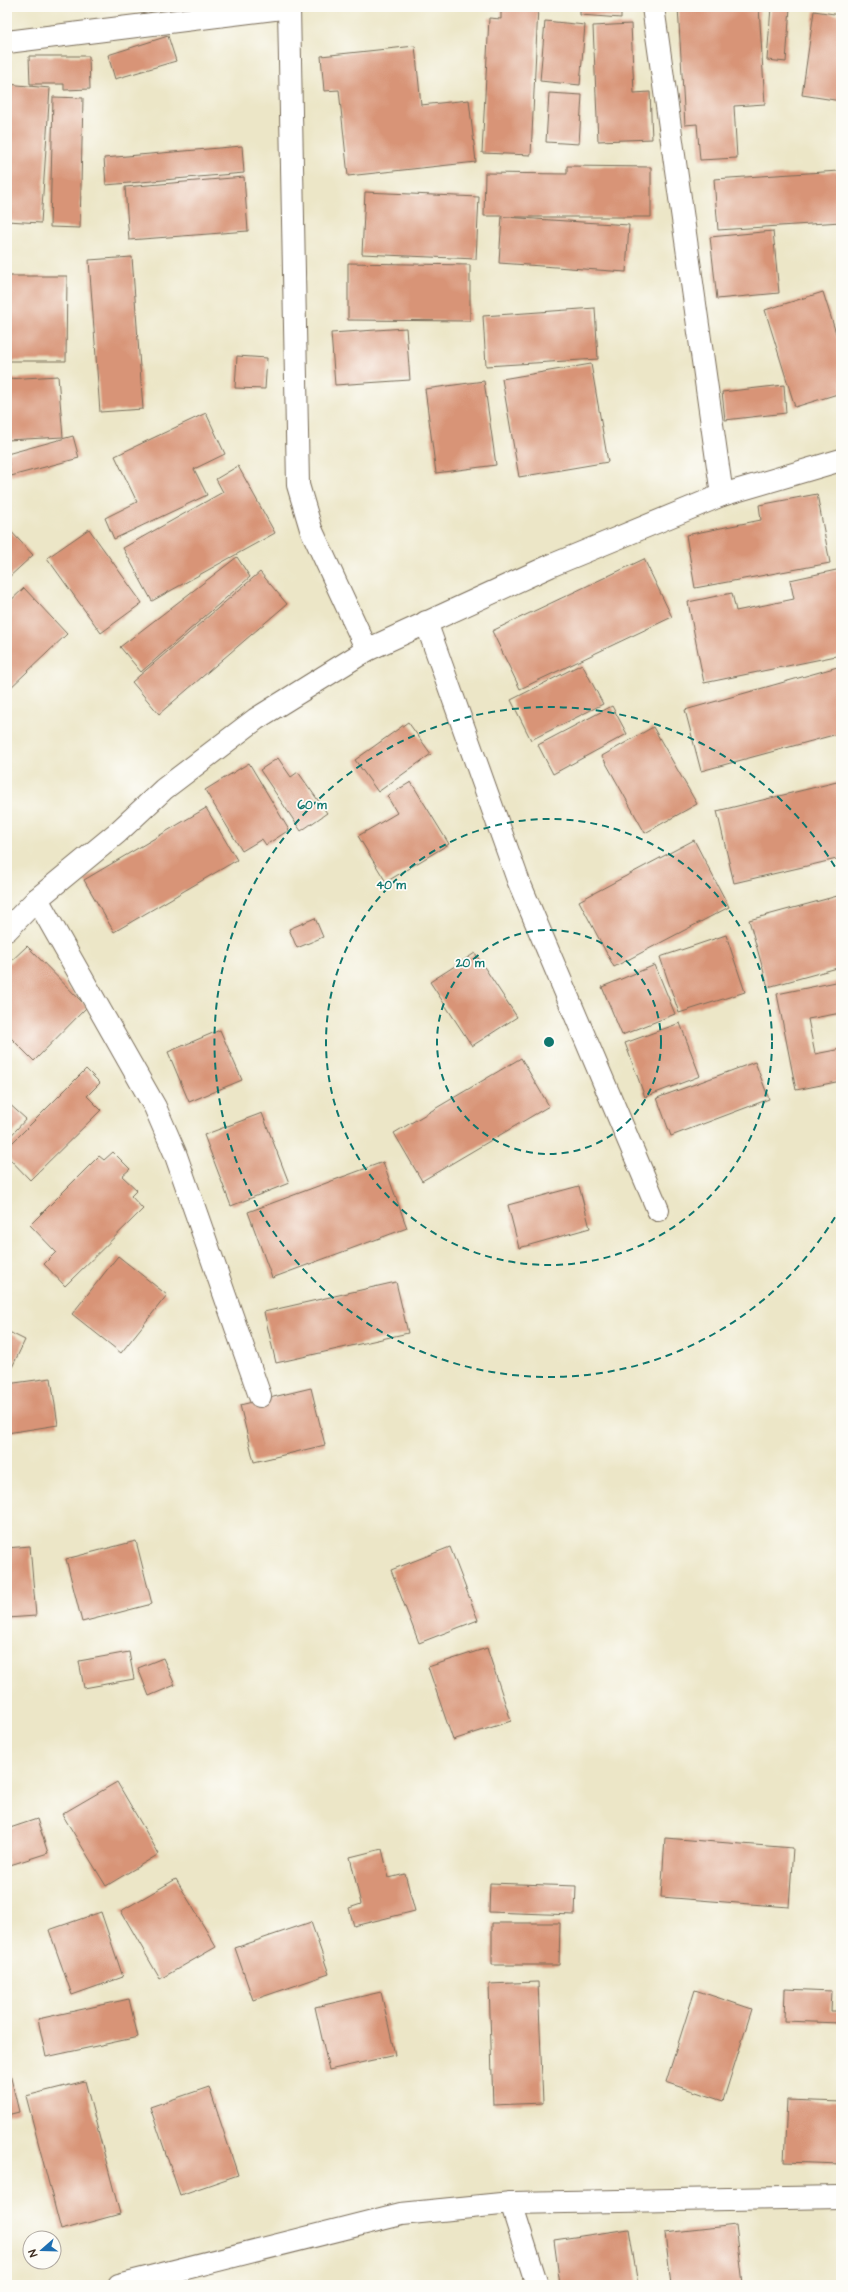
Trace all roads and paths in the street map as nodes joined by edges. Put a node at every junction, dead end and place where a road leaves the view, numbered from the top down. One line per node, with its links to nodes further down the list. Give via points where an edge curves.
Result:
1 (290, 7): 3 (street); 7 (street, via 298,485 311,529)
2 (653, 7): 5 (street)
3 (7, 42)
4 (840, 465): 5 (street)
5 (722, 495): 6 (street, via 550,566)
6 (426, 622): 7 (street); 10 (street, via 518,880)
7 (367, 650): 8 (street, via 256,719 164,789 117,834)
8 (38, 899): 9 (street); 11 (street, via 155,1107 174,1153)
9 (7, 930)
10 (658, 1210)
11 (260, 1396)
12 (841, 2197): 13 (street)
13 (511, 2203): 14 (street, via 401,2214); 15 (street)
14 (119, 2285)
15 (537, 2285)

